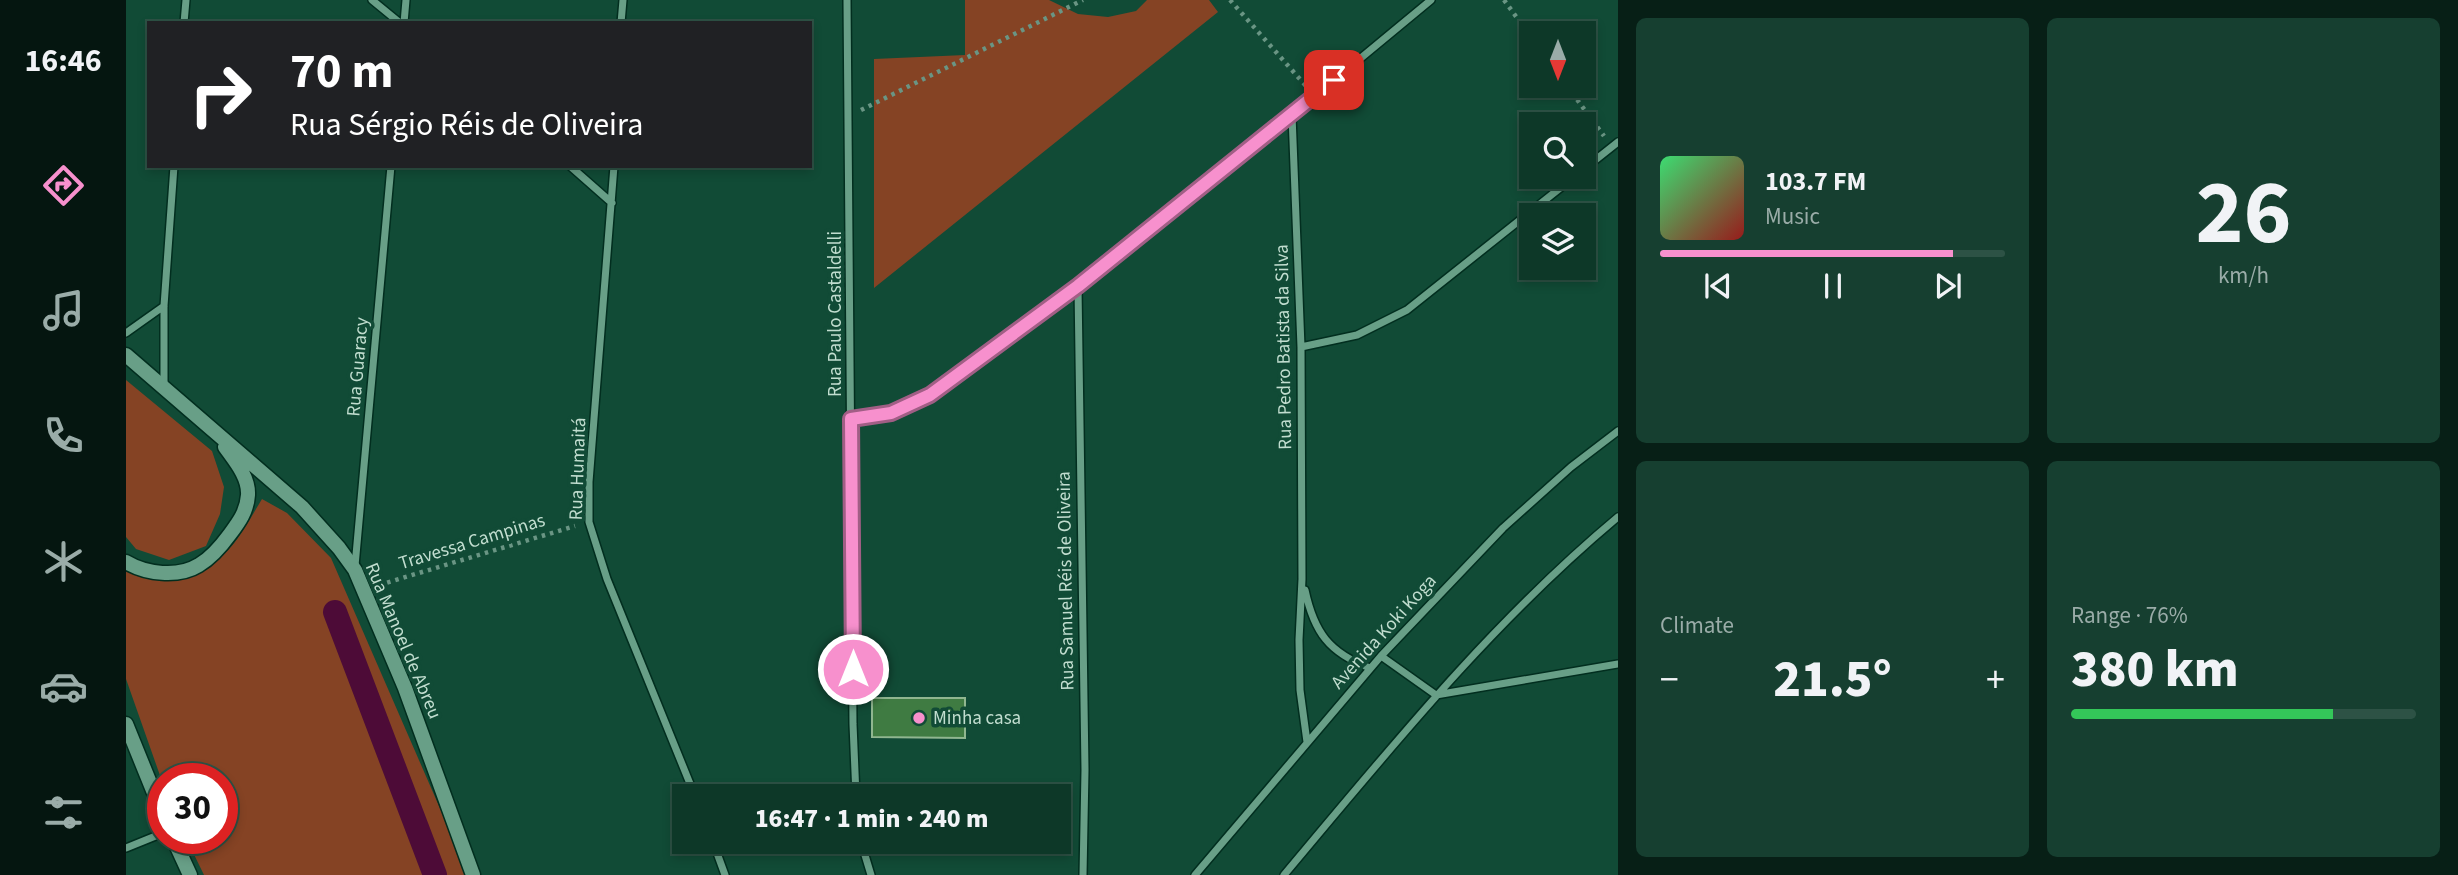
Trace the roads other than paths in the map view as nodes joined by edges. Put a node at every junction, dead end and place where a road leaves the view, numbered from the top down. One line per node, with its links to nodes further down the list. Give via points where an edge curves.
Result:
1 (186, 0): 7 (street)
2 (372, 0): 8 (street)
3 (406, 0): 9 (street)
4 (623, 0): 10 (street)
5 (847, 0): 26 (street, Rua Paulo Castaldelli)
6 (1432, 0): 11 (street)
7 (184, 21)
8 (399, 21)
9 (402, 21)
10 (621, 21)
11 (1292, 115): 20 (street); 23 (street, Rua Pedro Batista da Silva)
12 (1615, 144): 13 (street)
13 (1596, 159)
14 (174, 168): 21 (street)
15 (391, 168): 31 (street, Rua Guaracy)
16 (572, 168): 19 (street)
17 (614, 168): 19 (street, Rua Humaitá)
18 (1559, 189): 23 (street, via 1408,310 1357,335)
19 (612, 203): 40 (street, Rua Humaitá, via 589,522 607,579)
20 (1078, 286): 26 (street, via 930,395 891,413); 51 (street, Rua Samuel Réis de Oliveira)
21 (164, 306): 22 (street); 25 (street)
22 (126, 333)
23 (1301, 347): 32 (street, Rua Pedro Batista da Silva)
24 (126, 355): 25 (main road)
25 (164, 386): 27 (main road)
26 (851, 419): 41 (street, Rua Paulo Castaldelli)
27 (212, 428): 30 (main road, via 244,475 248,494 244,514 222,545 198,566 169,573 138,570); 31 (main road, Rua Manoel de Abreu, via 302,507)
28 (1618, 431): 33 (street, Avenida Koki Koga, via 1503,528)
29 (1618, 517): 36 (street, via 1574,554)
30 (126, 562)
31 (355, 570): 48 (main road, Rua Manoel de Abreu, via 405,688)
32 (1302, 579): 35 (street, Rua Pedro Batista da Silva, via 1317,628 1332,648 1349,661); 38 (street, Rua Pedro Batista da Silva, via 1300,690)
33 (1381, 656): 35 (street, Avenida Koki Koga); 36 (street)
34 (1618, 664): 36 (street)
35 (1370, 668): 38 (street, Avenida Koki Koga)
36 (1436, 695): 53 (street)
37 (126, 724): 39 (main road)
38 (1307, 742): 52 (street, Avenida Koki Koga)
39 (147, 776)
40 (690, 784)
41 (856, 784)
42 (147, 839): 43 (street)
43 (126, 848)
44 (181, 854): 47 (main road)
45 (717, 854): 49 (street)
46 (865, 854): 50 (street)
47 (191, 875)
48 (473, 875)
49 (725, 875)
50 (871, 875)
51 (1083, 875)
52 (1195, 875)
53 (1284, 875)

